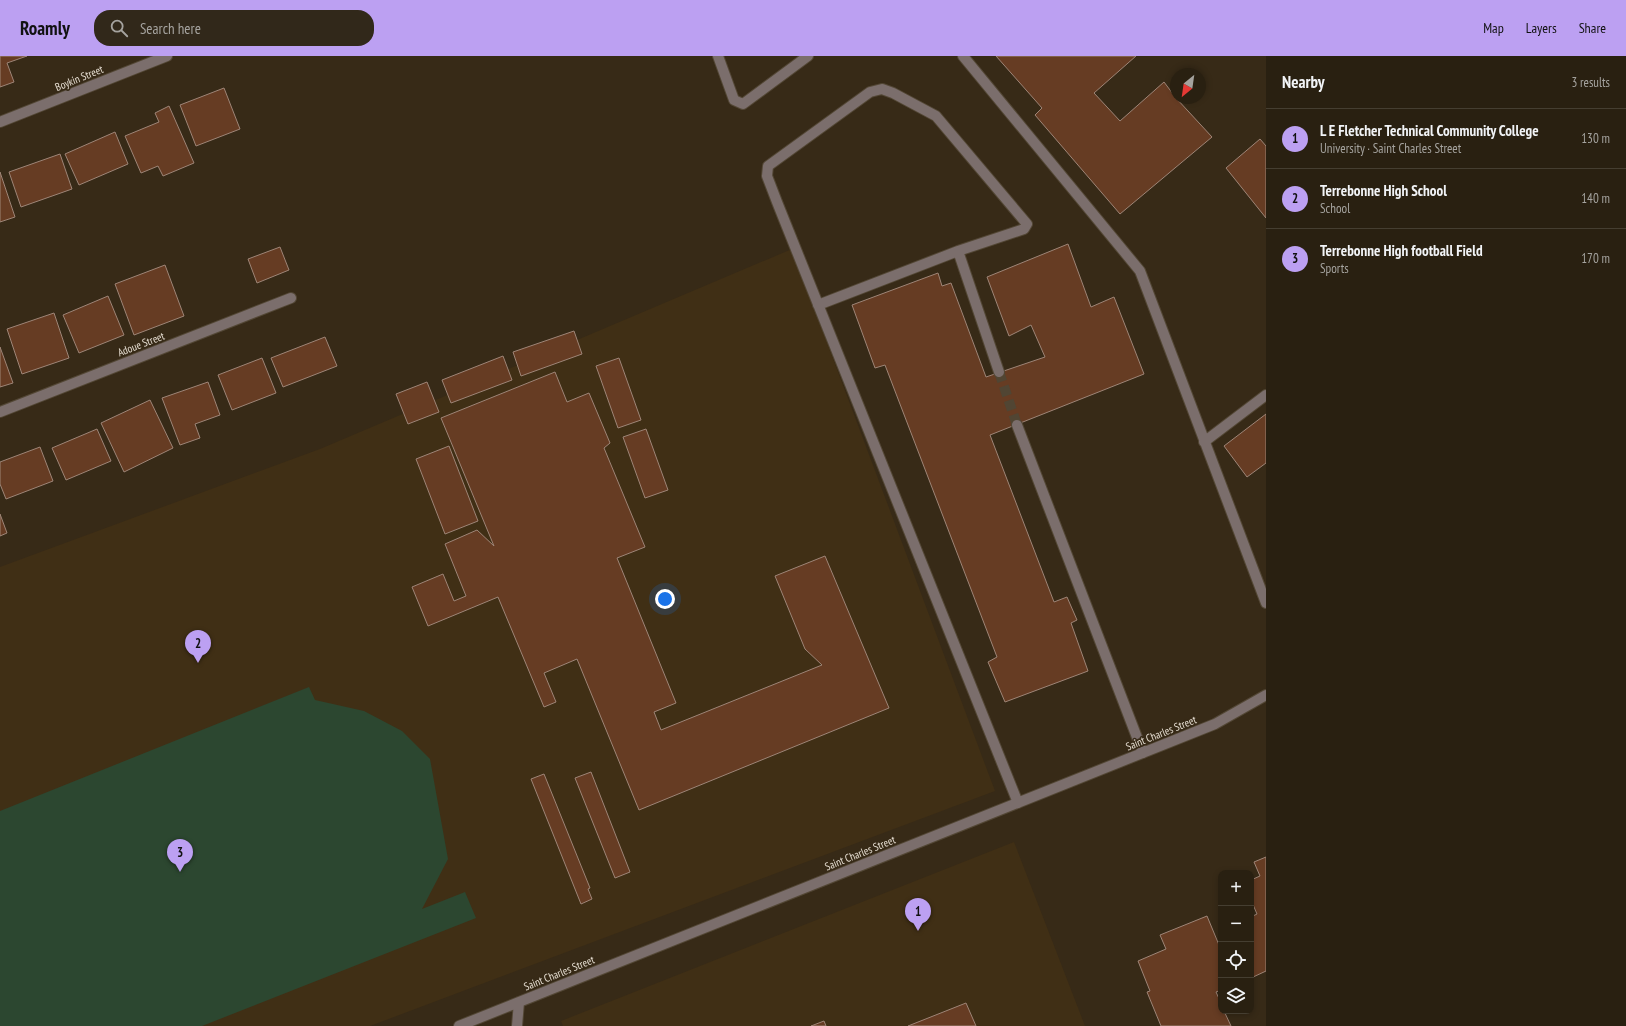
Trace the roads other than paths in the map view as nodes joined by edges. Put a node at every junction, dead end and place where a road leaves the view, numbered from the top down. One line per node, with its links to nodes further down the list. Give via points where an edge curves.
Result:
1 (167, 56): 5 (street, Boykin Street)
2 (718, 56): 3 (street, via 734,100 743,104)
3 (808, 56)
4 (962, 56): 13 (street, via 1140,271)
5 (0, 122)
6 (958, 251): 8 (street); 8 (street, via 1024,229 1027,224 936,116 882,89 870,92 768,166 767,176); 9 (street)
7 (291, 298): 11 (street, Adoue Street)
8 (818, 305): 17 (street)
9 (999, 372)
10 (1266, 395): 13 (street)
11 (0, 412)
12 (1017, 424): 16 (street)
13 (1204, 442): 14 (street)
14 (1266, 603)
15 (1266, 695): 16 (street, Saint Charles Street, via 1215,724)
16 (1143, 753): 17 (street, Saint Charles Street)
17 (1018, 803): 18 (street, Saint Charles Street)
18 (519, 1002): 19 (street, Saint Charles Street); 20 (street)
19 (458, 1026)
20 (517, 1026)

